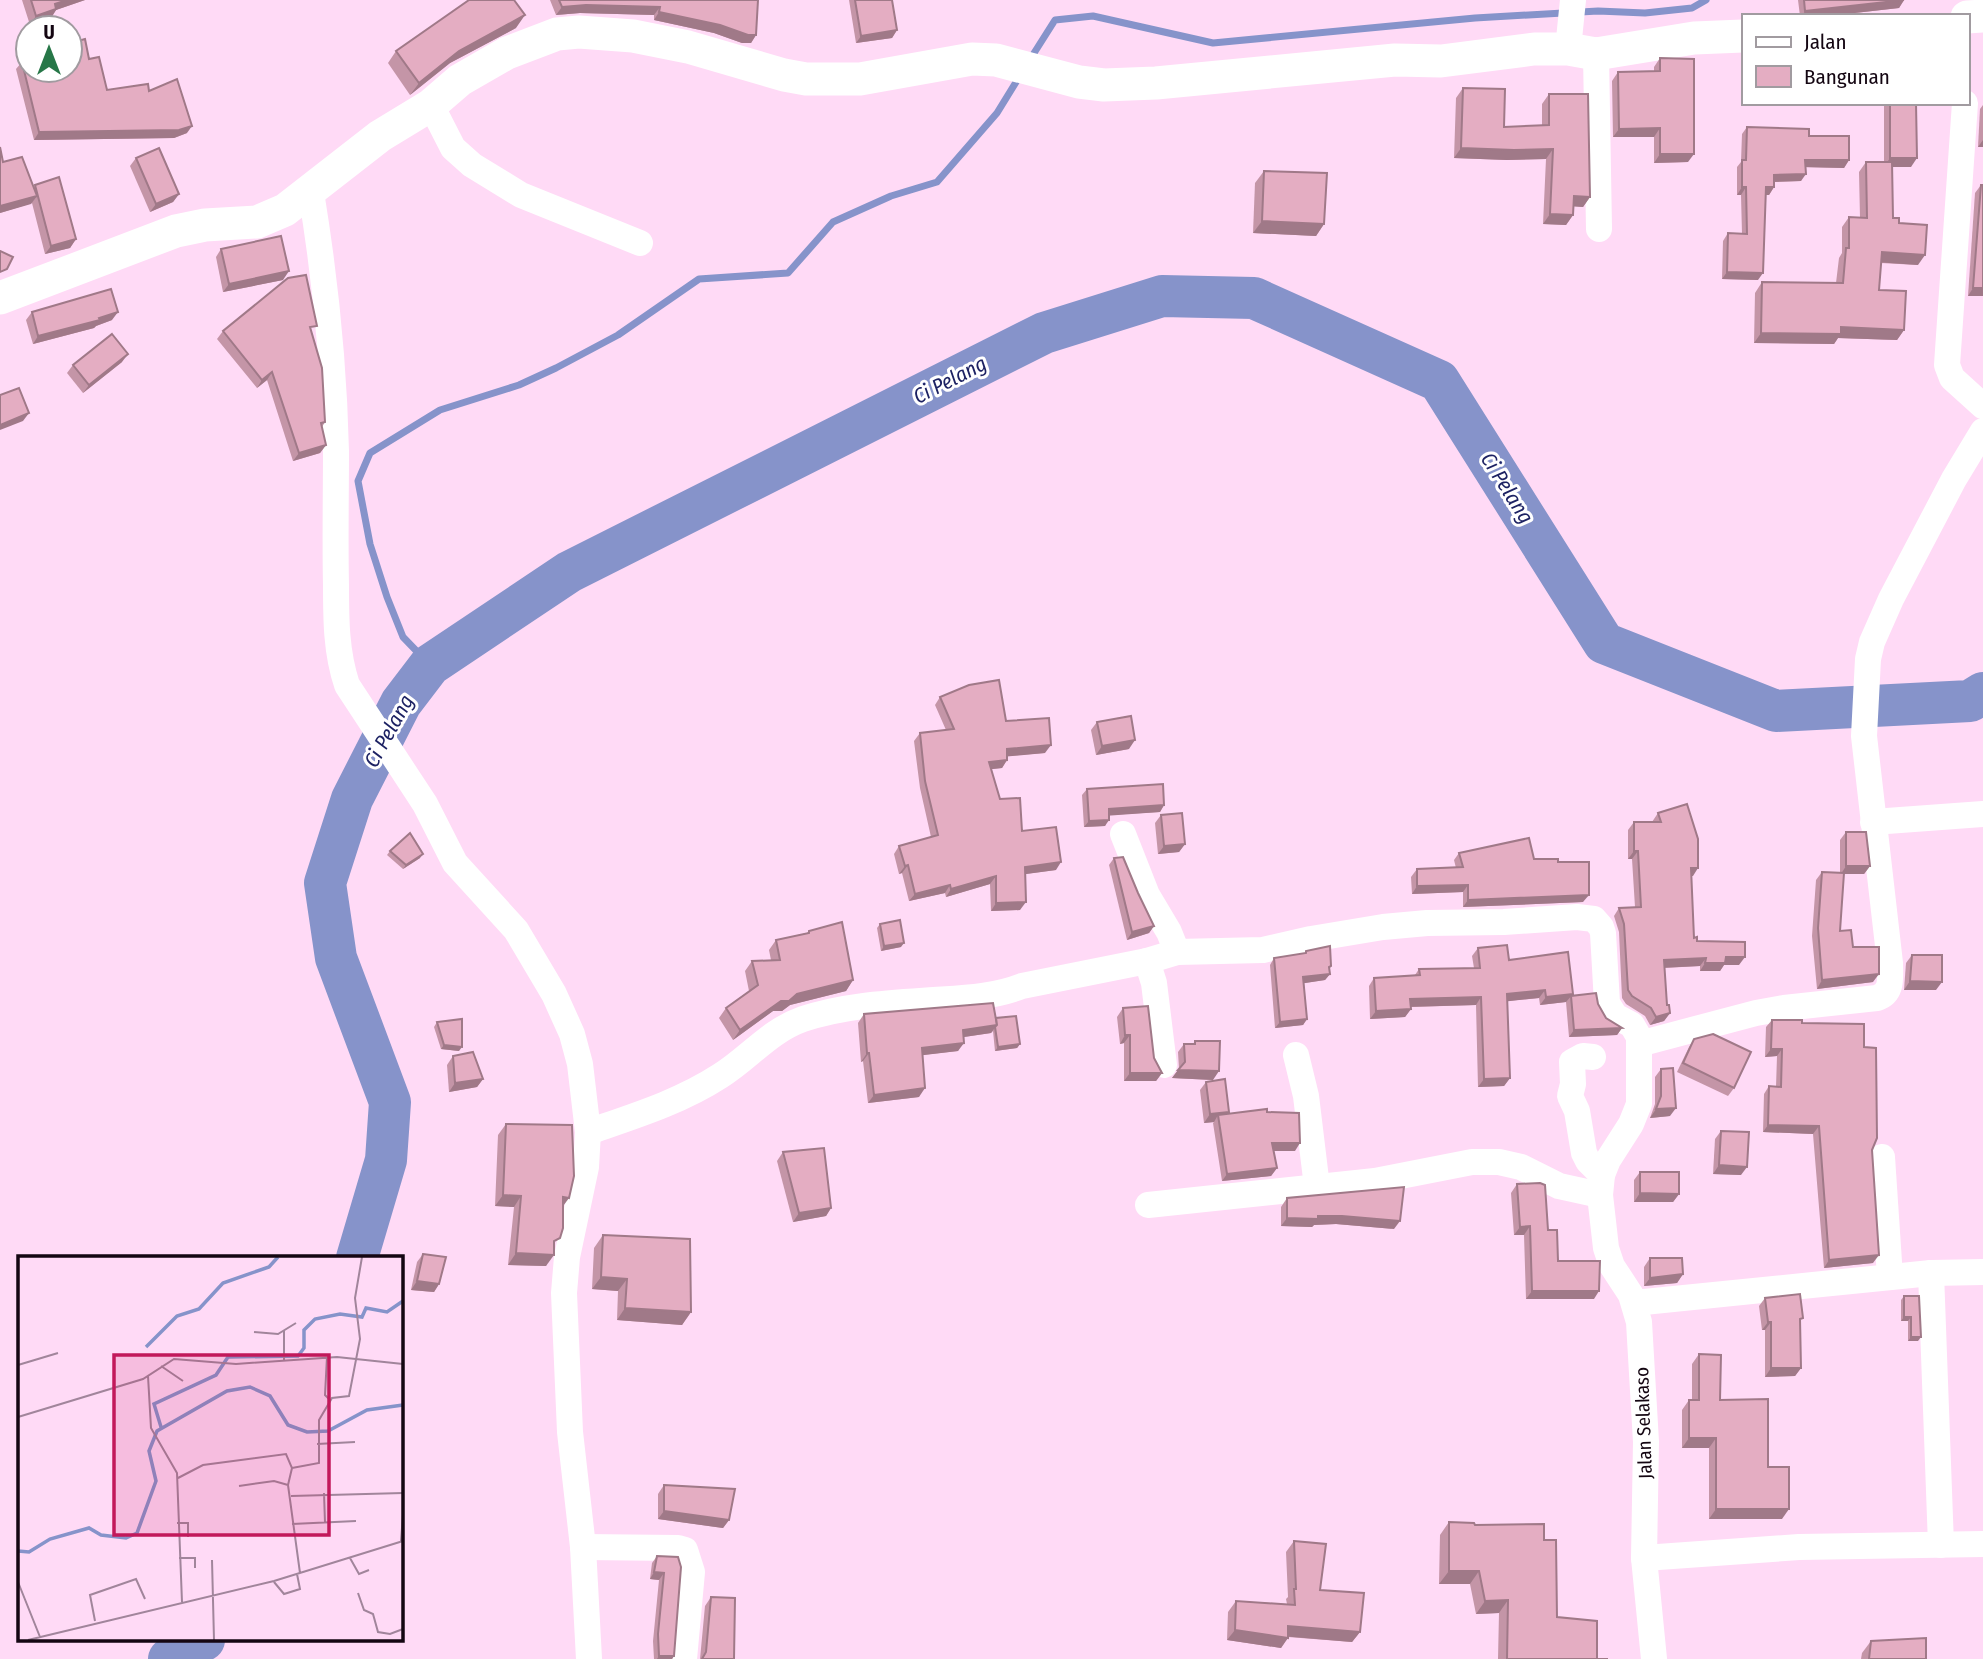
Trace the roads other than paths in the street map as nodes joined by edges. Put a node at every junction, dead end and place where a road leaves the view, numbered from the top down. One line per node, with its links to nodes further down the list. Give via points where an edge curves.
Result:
1 (1573, 0): 3 (street)
2 (1742, 36): 3 (street)
3 (1582, 51): 4 (street, via 1534,49 1441,61 1395,60 1104,85 996,60 972,59 860,79 806,79 688,47 579,32 557,34 507,53 460,80); 7 (street)
4 (431, 105): 6 (street, via 380,136); 8 (street, via 453,148 472,165 521,195)
5 (1965, 105): 10 (street, via 1947,365 1952,378)
6 (311, 192): 9 (street, via 267,219 176,231); 21 (street, via 332,385 337,635 346,685 425,804 455,863 516,930 554,994 580,1064)
7 (1600, 229)
8 (640, 243)
9 (0, 298)
10 (1983, 406)
11 (1983, 431): 13 (street, via 1872,642 1864,736)
12 (1983, 814): 13 (street)
13 (1873, 822): 17 (street, via 1890,963 1886,993 1877,998 1756,1013)
14 (1123, 834): 15 (street)
15 (1177, 953): 16 (street); 17 (street, via 1264,950 1349,931 1408,924 1594,919 1603,933 1607,1003 1615,1016 1637,1031)
16 (1147, 961): 20 (street); 21 (street, via 1004,993 852,1008 812,1017 776,1032 731,1069 691,1093)
17 (1639, 1044): 23 (street, via 1639,1104 1608,1160)
18 (1296, 1055): 24 (street)
19 (1593, 1057): 23 (street, via 1572,1062 1570,1096 1584,1153)
20 (1164, 1065)
21 (588, 1132): 32 (street, via 565,1293 570,1432)
22 (1882, 1157): 28 (street)
23 (1601, 1185): 24 (street, via 1559,1186 1521,1167 1472,1162); 29 (street, Jalan Selakaso, via 1609,1256)
24 (1317, 1187): 25 (street)
25 (1148, 1205)
26 (1983, 1272): 27 (street)
27 (1931, 1273): 28 (street); 31 (street)
28 (1889, 1277): 29 (street)
29 (1634, 1303): 33 (street, Jalan Selakaso, via 1645,1408)
30 (1983, 1544): 31 (street)
31 (1941, 1545): 33 (street, via 1799,1547)
32 (583, 1547): 34 (street); 35 (street, via 685,1550 692,1572)
33 (1644, 1558): 36 (street, Jalan Selakaso)
34 (589, 1659)
35 (684, 1659)
36 (1654, 1659)

